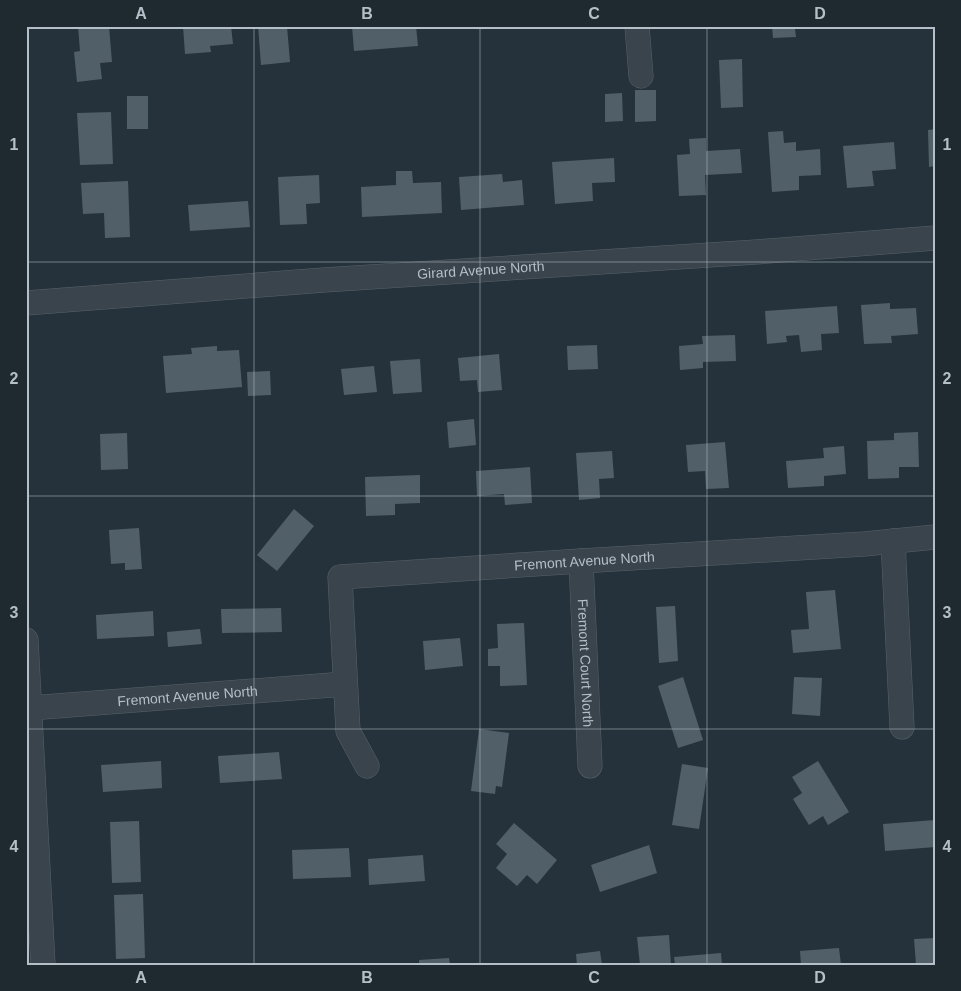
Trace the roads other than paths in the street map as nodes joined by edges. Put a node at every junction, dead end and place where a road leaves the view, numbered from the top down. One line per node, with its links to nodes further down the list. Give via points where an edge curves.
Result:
1 (637, 26): 2 (street)
2 (641, 76)
3 (935, 238): 4 (street, Girard Avenue North)
4 (26, 303)
5 (935, 537): 6 (street, Fremont Avenue North)
6 (892, 540): 7 (street, Fremont Avenue North); 11 (street)
7 (581, 561): 9 (street, Fremont Avenue North, via 340,577); 13 (street, Fremont Court North)
8 (26, 640): 10 (street)
9 (345, 684): 10 (street, Fremont Avenue North); 12 (street, Fremont Avenue North, via 348,731)
10 (30, 708): 14 (street)
11 (902, 727)
12 (367, 766)
13 (590, 766)
14 (43, 965)

